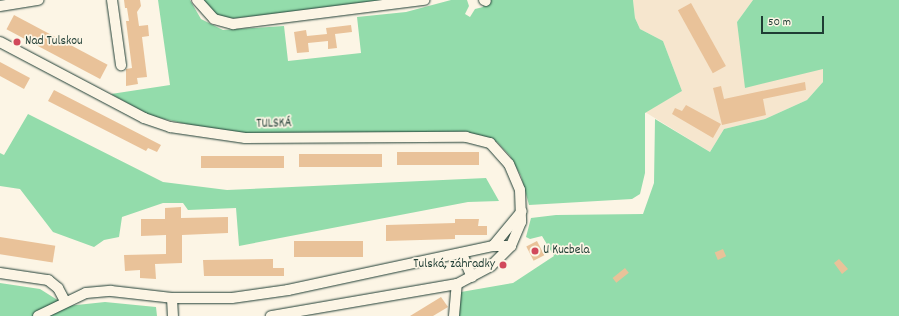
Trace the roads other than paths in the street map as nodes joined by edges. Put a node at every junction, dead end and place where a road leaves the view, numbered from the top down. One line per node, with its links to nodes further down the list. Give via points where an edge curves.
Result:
1 (39, 0): 5 (street)
2 (112, 0): 7 (street)
3 (197, 0): 4 (street, via 214,19 233,24)
4 (424, 0)
5 (0, 6)
6 (0, 42): 8 (street, TULSKÁ, via 144,118 196,133 246,138 446,136 480,139 497,148 509,164 520,190)
7 (121, 65)
8 (522, 211): 9 (street); 10 (street, TULSKÁ, via 520,230)
9 (493, 246): 10 (street); 11 (street)
10 (511, 246): 13 (street, TULSKÁ, via 495,262)
11 (462, 254): 13 (street); 15 (street, via 261,294 220,299)
12 (0, 273): 16 (street, via 48,280 58,288)
13 (472, 277): 14 (street, TULSKÁ)
14 (457, 284): 19 (street, TULSKÁ); 20 (street)
15 (172, 298): 16 (street, via 97,291); 18 (street)
16 (65, 301): 17 (street)
17 (38, 316)
18 (173, 316)
19 (271, 316)
20 (454, 316)

